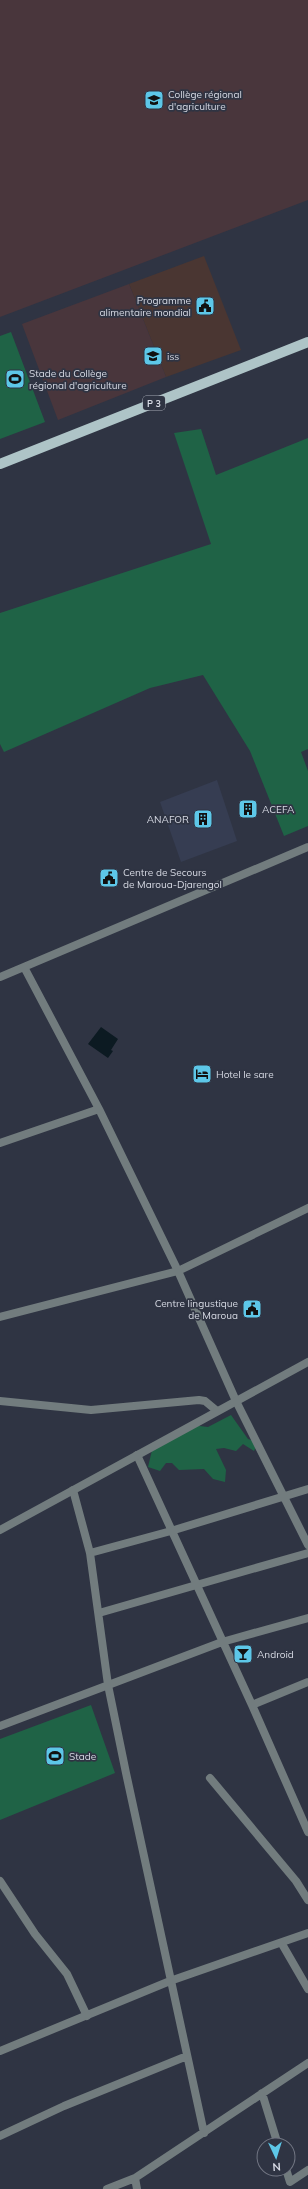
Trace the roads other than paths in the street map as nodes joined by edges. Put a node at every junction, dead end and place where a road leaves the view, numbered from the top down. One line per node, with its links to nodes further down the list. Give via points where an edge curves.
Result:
1 (308, 342): 2 (main road, P 3)
2 (0, 464)
3 (308, 847): 4 (street)
4 (24, 967): 5 (street); 6 (street)
5 (0, 977)
6 (99, 1109): 7 (street); 9 (street)
7 (0, 1143)
8 (308, 1208): 9 (street)
9 (178, 1271): 10 (street); 12 (street)
10 (0, 1317)
11 (308, 1362): 12 (street)
12 (236, 1400): 14 (street); 18 (street)
13 (0, 1401): 14 (street, via 91,1410 199,1400 205,1401)
14 (217, 1411): 15 (street)
15 (136, 1455): 17 (street); 20 (street)
16 (308, 1489): 18 (street)
17 (73, 1490): 19 (street); 22 (street)
18 (285, 1496): 20 (street); 21 (street)
19 (0, 1530)
20 (171, 1531): 22 (street); 24 (street)
21 (308, 1544)
22 (90, 1553): 25 (street)
23 (308, 1553): 24 (street)
24 (197, 1585): 25 (street); 27 (street)
25 (99, 1613): 29 (street)
26 (308, 1618): 27 (street)
27 (222, 1642): 29 (street); 30 (street)
28 (308, 1682): 30 (street)
29 (108, 1685): 31 (street); 38 (street)
30 (252, 1705): 33 (street)
31 (0, 1726)
32 (210, 1778): 35 (street, via 296,1881)
33 (308, 1832)
34 (0, 1881): 40 (street, via 35,1934 66,1974)
35 (308, 1900)
36 (308, 1933): 37 (street)
37 (282, 1944): 38 (street); 39 (street)
38 (170, 1981): 40 (street); 42 (street)
39 (308, 1989)
40 (87, 2016): 41 (street)
41 (0, 2051)
42 (187, 2056): 45 (street); 46 (street, via 64,2106)
43 (308, 2063): 44 (street)
44 (262, 2094): 45 (street); 47 (street)
45 (204, 2133): 50 (street)
46 (0, 2136)
47 (275, 2137)
48 (308, 2170): 49 (street, via 290,2182)
49 (288, 2177)
50 (135, 2178): 51 (street); 52 (street)
51 (107, 2189)
52 (137, 2189)

